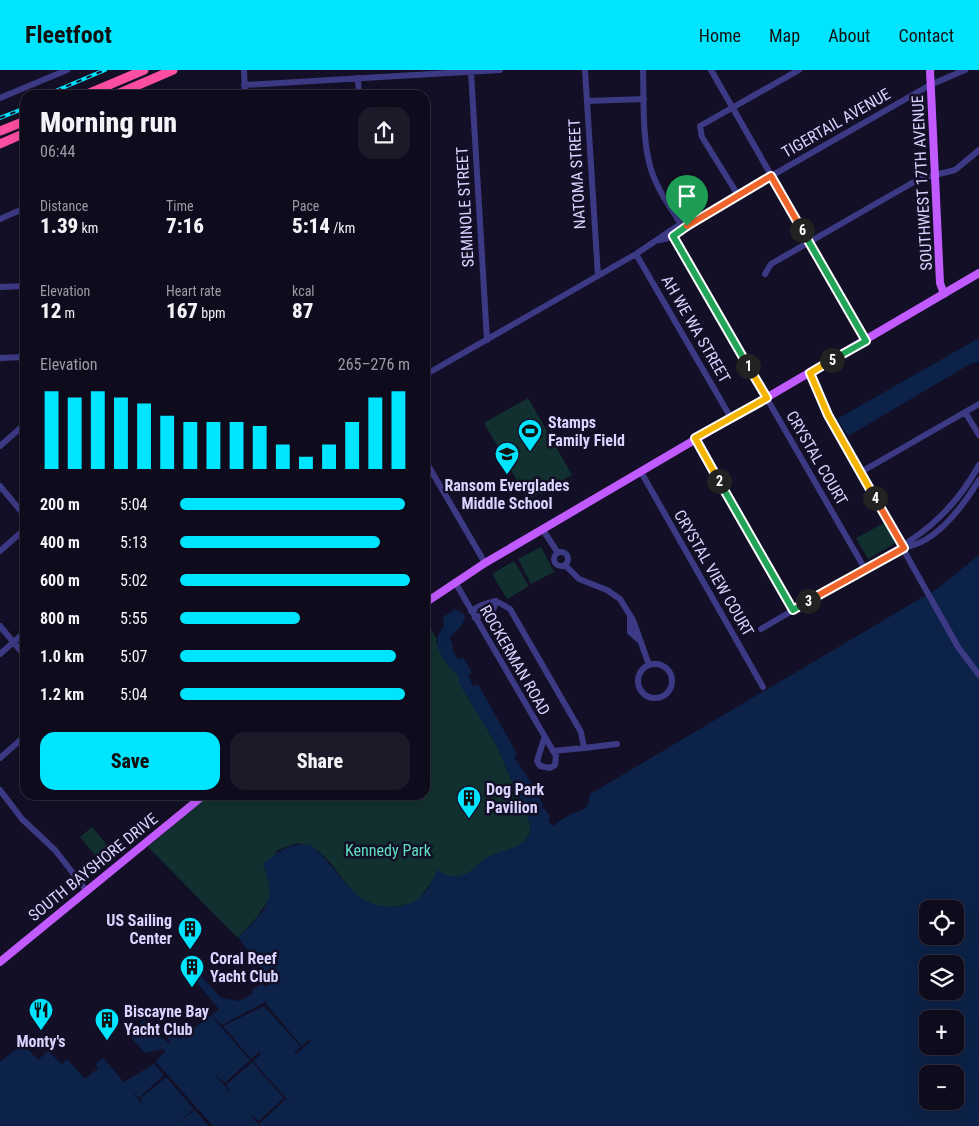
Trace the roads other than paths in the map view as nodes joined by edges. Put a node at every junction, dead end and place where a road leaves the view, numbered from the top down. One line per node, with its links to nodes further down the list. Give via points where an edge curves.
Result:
1 (67, 70): 20 (street)
2 (144, 70): 16 (highway)
3 (173, 70): 17 (highway)
4 (244, 70): 14 (street)
5 (500, 70): 12 (street)
6 (585, 70): 22 (street, NATOMA STREET)
7 (643, 70): 21 (street)
8 (711, 70): 23 (street)
9 (799, 70): 23 (street)
10 (930, 70): 15 (main road, SOUTHWEST 17TH AVENUE)
11 (965, 70): 15 (street, TIGERTAIL AVENUE)
12 (471, 72): 13 (street); 44 (street, SEMINOLE STREET)
13 (358, 78): 14 (street); 19 (street)
14 (244, 85): 18 (street)
15 (930, 85): 29 (main road, SOUTHWEST 17TH AVENUE); 30 (street, TIGERTAIL AVENUE)
16 (98, 90)
17 (127, 90)
18 (244, 90)
19 (359, 90)
20 (0, 98)
21 (644, 99): 22 (street); 34 (street, via 650,166)
22 (587, 101): 40 (street, NATOMA STREET)
23 (732, 108): 30 (street); 31 (street, via 703,123 700,130)
24 (20, 123): 25 (highway)
25 (0, 131)
26 (20, 135): 27 (highway)
27 (0, 144)
28 (979, 150): 29 (street, via 955,170)
29 (934, 174): 36 (street, via 915,181); 43 (main road, SOUTHWEST 17TH AVENUE, via 940,283)
30 (771, 176): 31 (street, TIGERTAIL AVENUE); 36 (street)
31 (738, 195): 34 (street, TIGERTAIL AVENUE)
32 (20, 210): 33 (street)
33 (0, 219)
34 (682, 226): 35 (street, TIGERTAIL AVENUE)
35 (672, 234): 37 (street, TIGERTAIL AVENUE); 50 (street, CRYSTAL COURT)
36 (810, 242): 39 (street, via 771,264); 45 (street)
37 (636, 254): 40 (street, TIGERTAIL AVENUE); 53 (street, AH WE WA STREET)
38 (979, 273): 43 (main road)
39 (765, 274)
40 (598, 276): 44 (street, TIGERTAIL AVENUE)
41 (20, 286): 42 (street)
42 (0, 287)
43 (944, 294): 45 (main road)
44 (487, 340): 48 (street, TIGERTAIL AVENUE)
45 (866, 341): 49 (main road)
46 (20, 357): 47 (street)
47 (0, 358)
48 (430, 372)
49 (810, 373): 50 (main road); 61 (street, via 828,415)
50 (767, 398): 53 (main road); 70 (street, CRYSTAL COURT)
51 (979, 404): 52 (street)
52 (965, 412): 55 (street); 61 (street)
53 (731, 418): 56 (main road)
54 (20, 428): 57 (street)
55 (979, 435)
56 (695, 438): 60 (main road); 74 (street)
57 (0, 446)
58 (979, 465): 67 (street, via 948,509)
59 (430, 469): 69 (street)
60 (641, 472): 65 (main road); 85 (street, CRYSTAL VIEW COURT)
61 (861, 472): 67 (street)
62 (979, 480): 67 (street, via 960,507 936,531 917,546)
63 (0, 486): 64 (street)
64 (20, 510)
65 (543, 530): 69 (main road); 83 (street, via 558,553 556,563 565,564 579,579 614,593 630,615)
66 (20, 533): 68 (street)
67 (904, 548): 70 (street); 84 (street, via 958,647)
68 (0, 551)
69 (485, 563): 71 (main road)
70 (865, 569): 74 (street)
71 (455, 582): 72 (main road); 75 (street, ROCKERMAN ROAD)
72 (430, 600)
73 (486, 608): 75 (street); 76 (street); 89 (street, via 496,601 508,607 580,729)
74 (793, 610): 78 (street)
75 (471, 611): 76 (street, ROCKERMAN ROAD)
76 (475, 618): 86 (street, ROCKERMAN ROAD)
77 (0, 626): 80 (street)
78 (760, 629)
79 (20, 637): 80 (street)
80 (14, 642): 81 (street); 82 (street)
81 (20, 650)
82 (0, 654)
83 (649, 665): 83 (street, via 639,674 639,687 647,696 663,696 671,686 670,672 662,665)
84 (979, 675)
85 (763, 686)
86 (544, 739): 90 (street, ROCKERMAN ROAD); 90 (street, via 538,758 540,766 550,768 555,765)
87 (20, 740): 91 (street)
88 (617, 744): 89 (street)
89 (584, 748): 90 (street)
90 (553, 751)
91 (0, 758)
92 (0, 790): 94 (street)
93 (198, 800): 94 (main road, SOUTH BAYSHORE DRIVE)
94 (86, 890): 95 (main road, SOUTH BAYSHORE DRIVE)
95 (0, 962)

